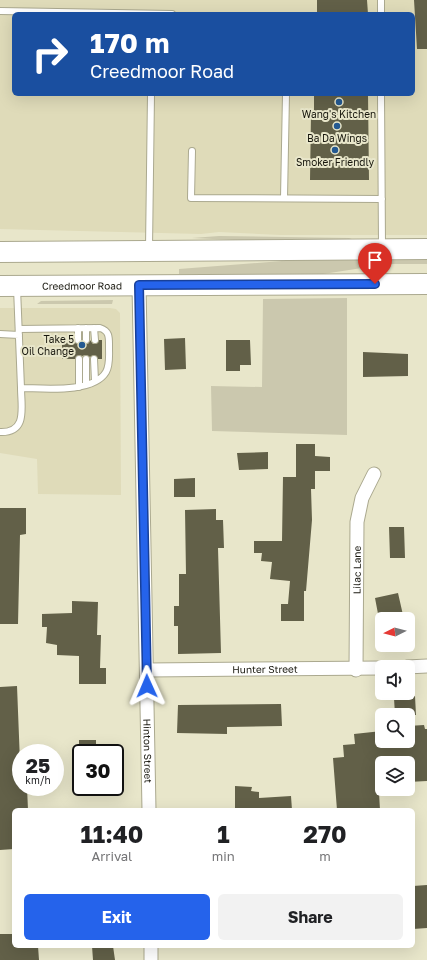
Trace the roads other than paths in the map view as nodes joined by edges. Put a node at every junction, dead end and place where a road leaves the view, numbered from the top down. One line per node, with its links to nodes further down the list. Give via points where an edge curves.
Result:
1 (381, 0): 4 (lane)
2 (0, 11): 3 (lane)
3 (51, 12)
4 (381, 12)
5 (151, 96): 14 (lane)
6 (286, 96): 9 (lane)
7 (382, 96): 10 (lane)
8 (192, 151): 9 (lane, via 191,198)
9 (284, 198): 10 (lane)
10 (382, 198): 12 (lane)
11 (427, 249): 12 (main road)
12 (382, 250): 14 (main road)
13 (0, 252): 14 (main road)
14 (149, 252)
15 (427, 284): 16 (main road, Creedmoor Road)
16 (139, 285): 17 (main road, Creedmoor Road); 38 (street, Hinton Street)
17 (8, 286): 21 (lane)
18 (78, 328): 19 (lane); 21 (lane); 23 (lane)
19 (86, 328): 20 (lane); 24 (lane)
20 (94, 328): 25 (lane); 29 (lane, via 104,329 109,336 107,370)
21 (19, 332): 22 (lane); 32 (lane)
22 (0, 334)
23 (78, 340)
24 (86, 340)
25 (95, 340)
26 (79, 358): 31 (lane)
27 (94, 358): 29 (lane)
28 (86, 359): 30 (lane)
29 (95, 381): 30 (lane)
30 (86, 385): 31 (lane)
31 (76, 387): 32 (lane)
32 (21, 388): 33 (lane, via 19,425 12,431)
33 (0, 432)
34 (374, 474): 39 (street, Lilac Lane, via 362,498 357,522)
35 (427, 666): 36 (street)
36 (415, 667)
37 (375, 669): 39 (street, Hunter Street)
38 (147, 670): 39 (street, Hunter Street); 40 (street, Hinton Street)
39 (356, 670)
40 (149, 808)
41 (151, 948): 42 (street)
42 (151, 960)

